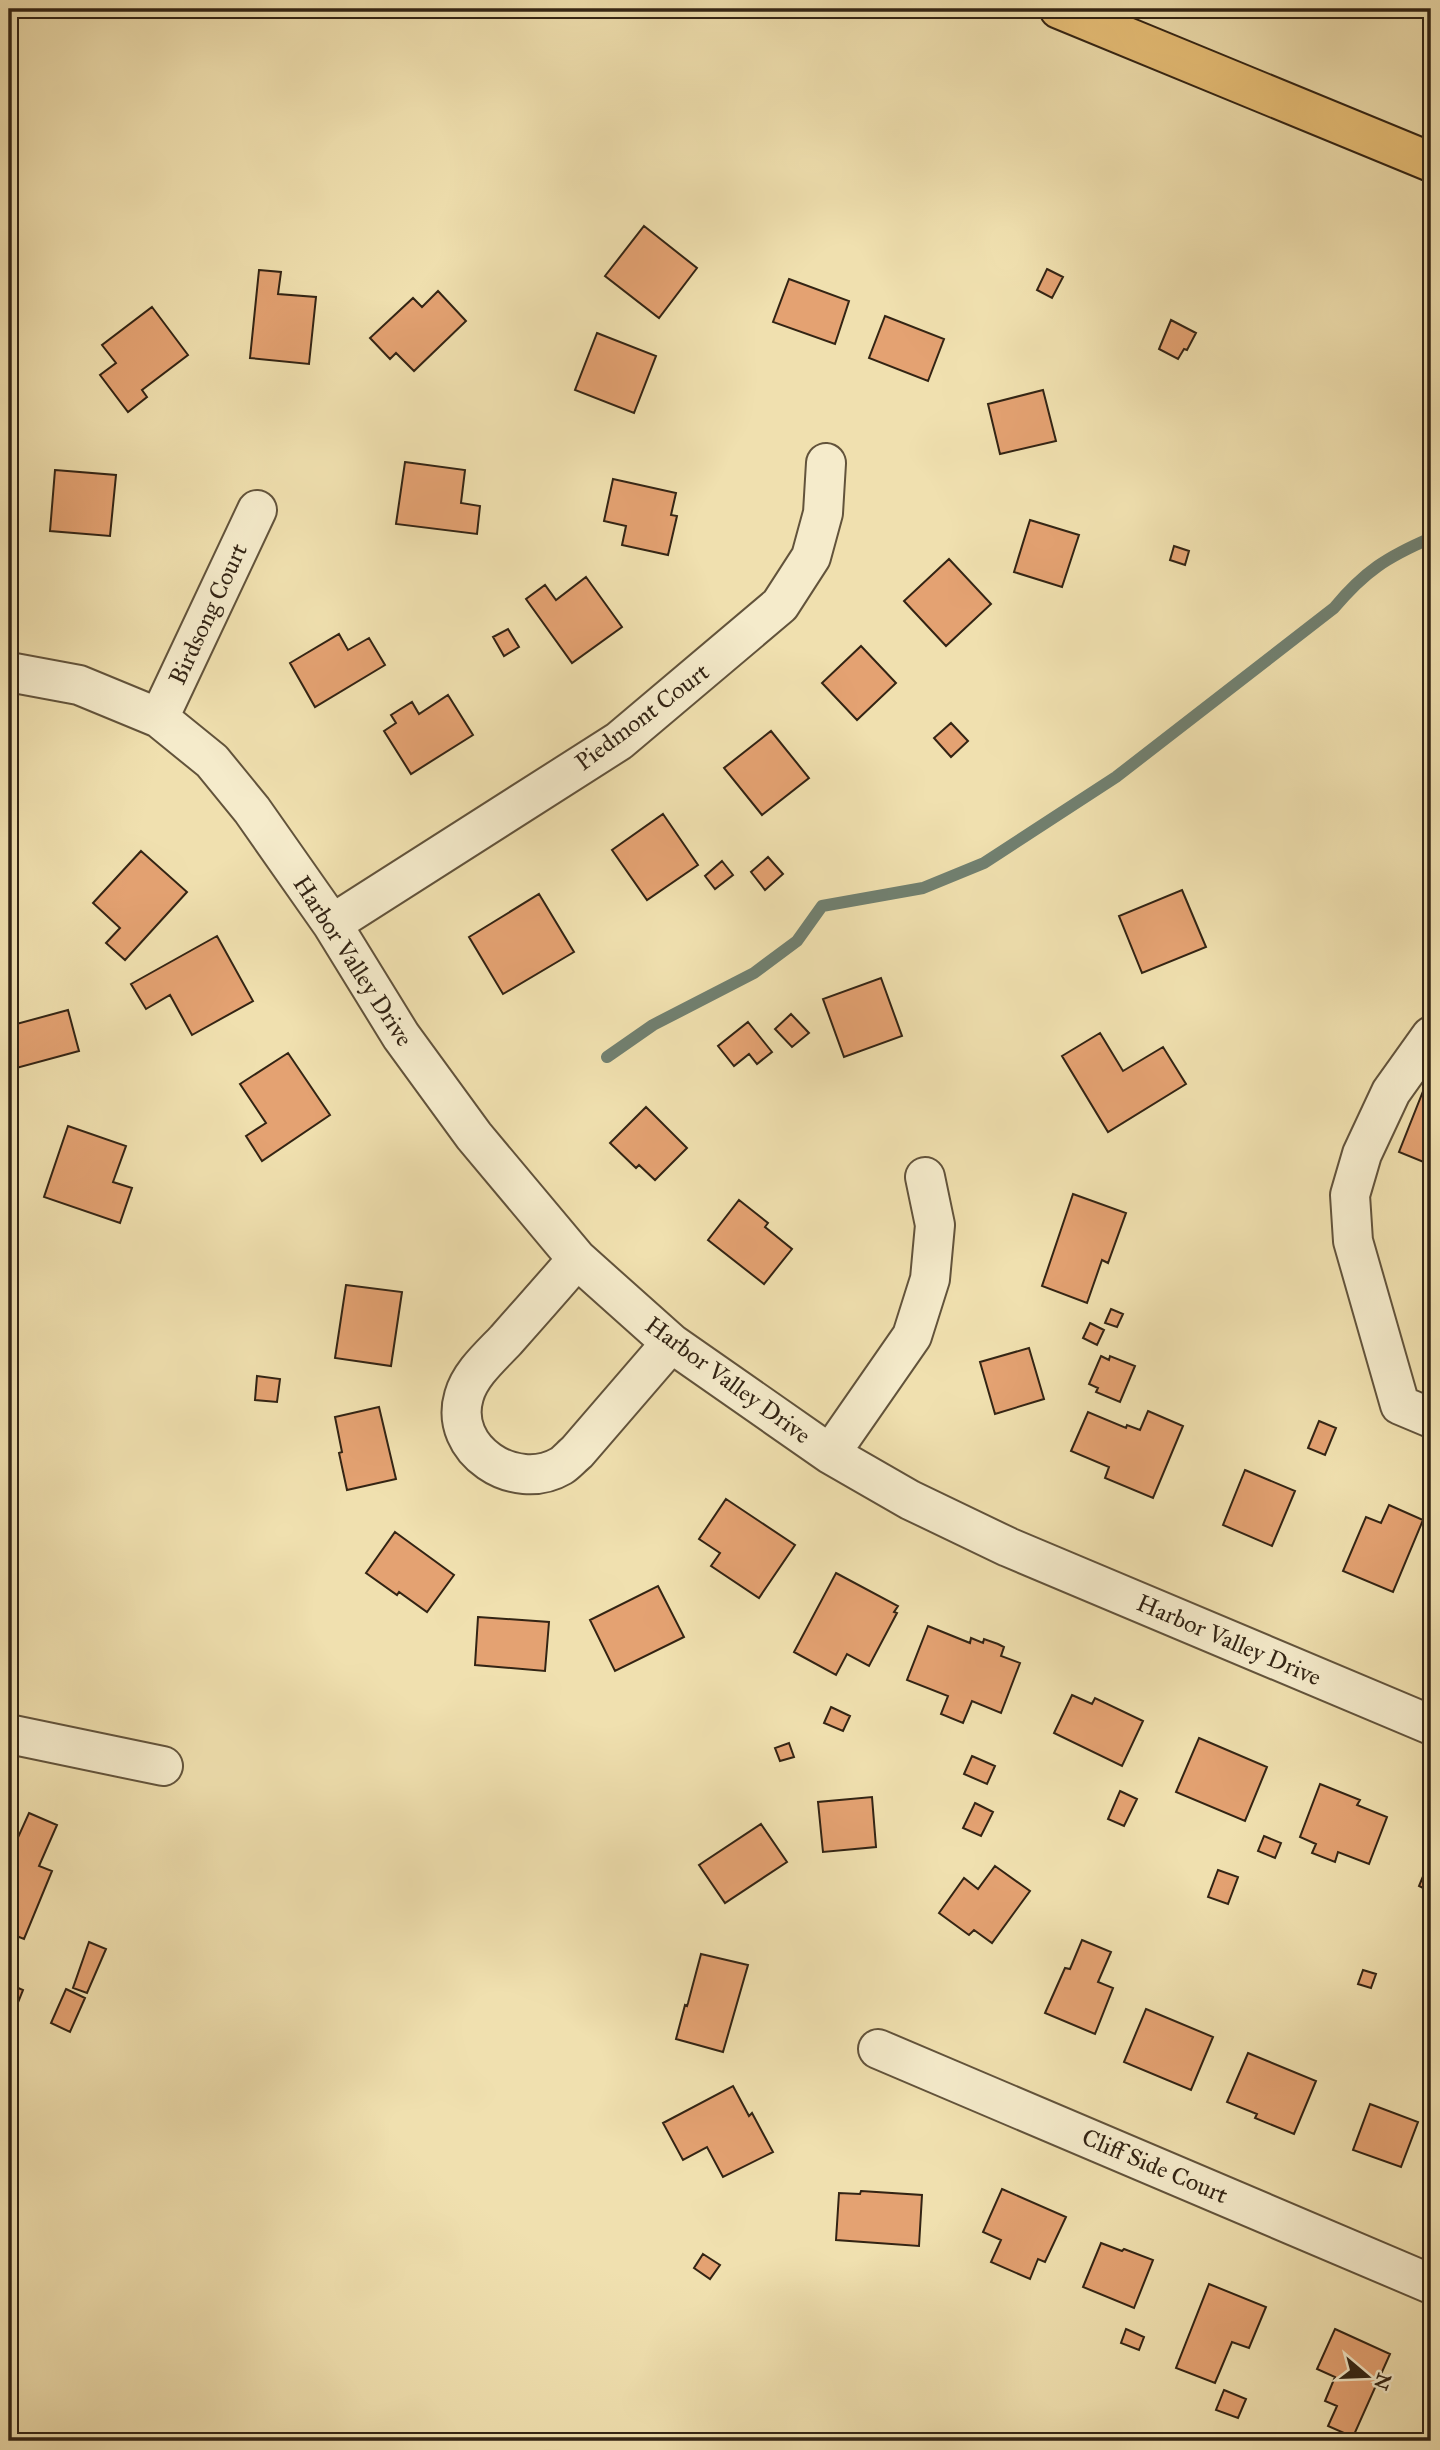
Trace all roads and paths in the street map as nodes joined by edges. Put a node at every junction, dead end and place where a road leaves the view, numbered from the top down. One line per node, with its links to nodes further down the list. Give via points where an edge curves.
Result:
1 (1059, 9): 2 (highway)
2 (1431, 162)
3 (826, 463): 7 (street, Piedmont Court, via 823,513 811,558 780,605 619,741)
4 (257, 510): 6 (street, Birdsong Court)
5 (9, 672): 6 (street, Harbor Valley Drive, via 79,685)
6 (159, 718): 7 (street, Harbor Valley Drive, via 212,761)
7 (332, 924): 10 (street, Harbor Valley Drive, via 401,1036 474,1136)
8 (1431, 1036): 12 (street, via 1391,1092 1362,1154 1350,1195 1353,1241 1401,1405)
9 (925, 1177): 13 (street, via 935,1225 930,1279 912,1336)
10 (578, 1259): 11 (street, Harbor Valley Drive); 11 (street, via 477,1373 464,1395 462,1416 468,1442 487,1461 513,1473 538,1474 561,1466)
11 (671, 1343): 13 (street, Harbor Valley Drive)
12 (1431, 1418)
13 (830, 1454): 14 (street, Harbor Valley Drive, via 910,1500 1008,1547)
14 (1431, 1725)
15 (9, 1734): 16 (street)
16 (163, 1766)
17 (878, 2049): 18 (street, Cliff Side Court)
18 (1431, 2284)

